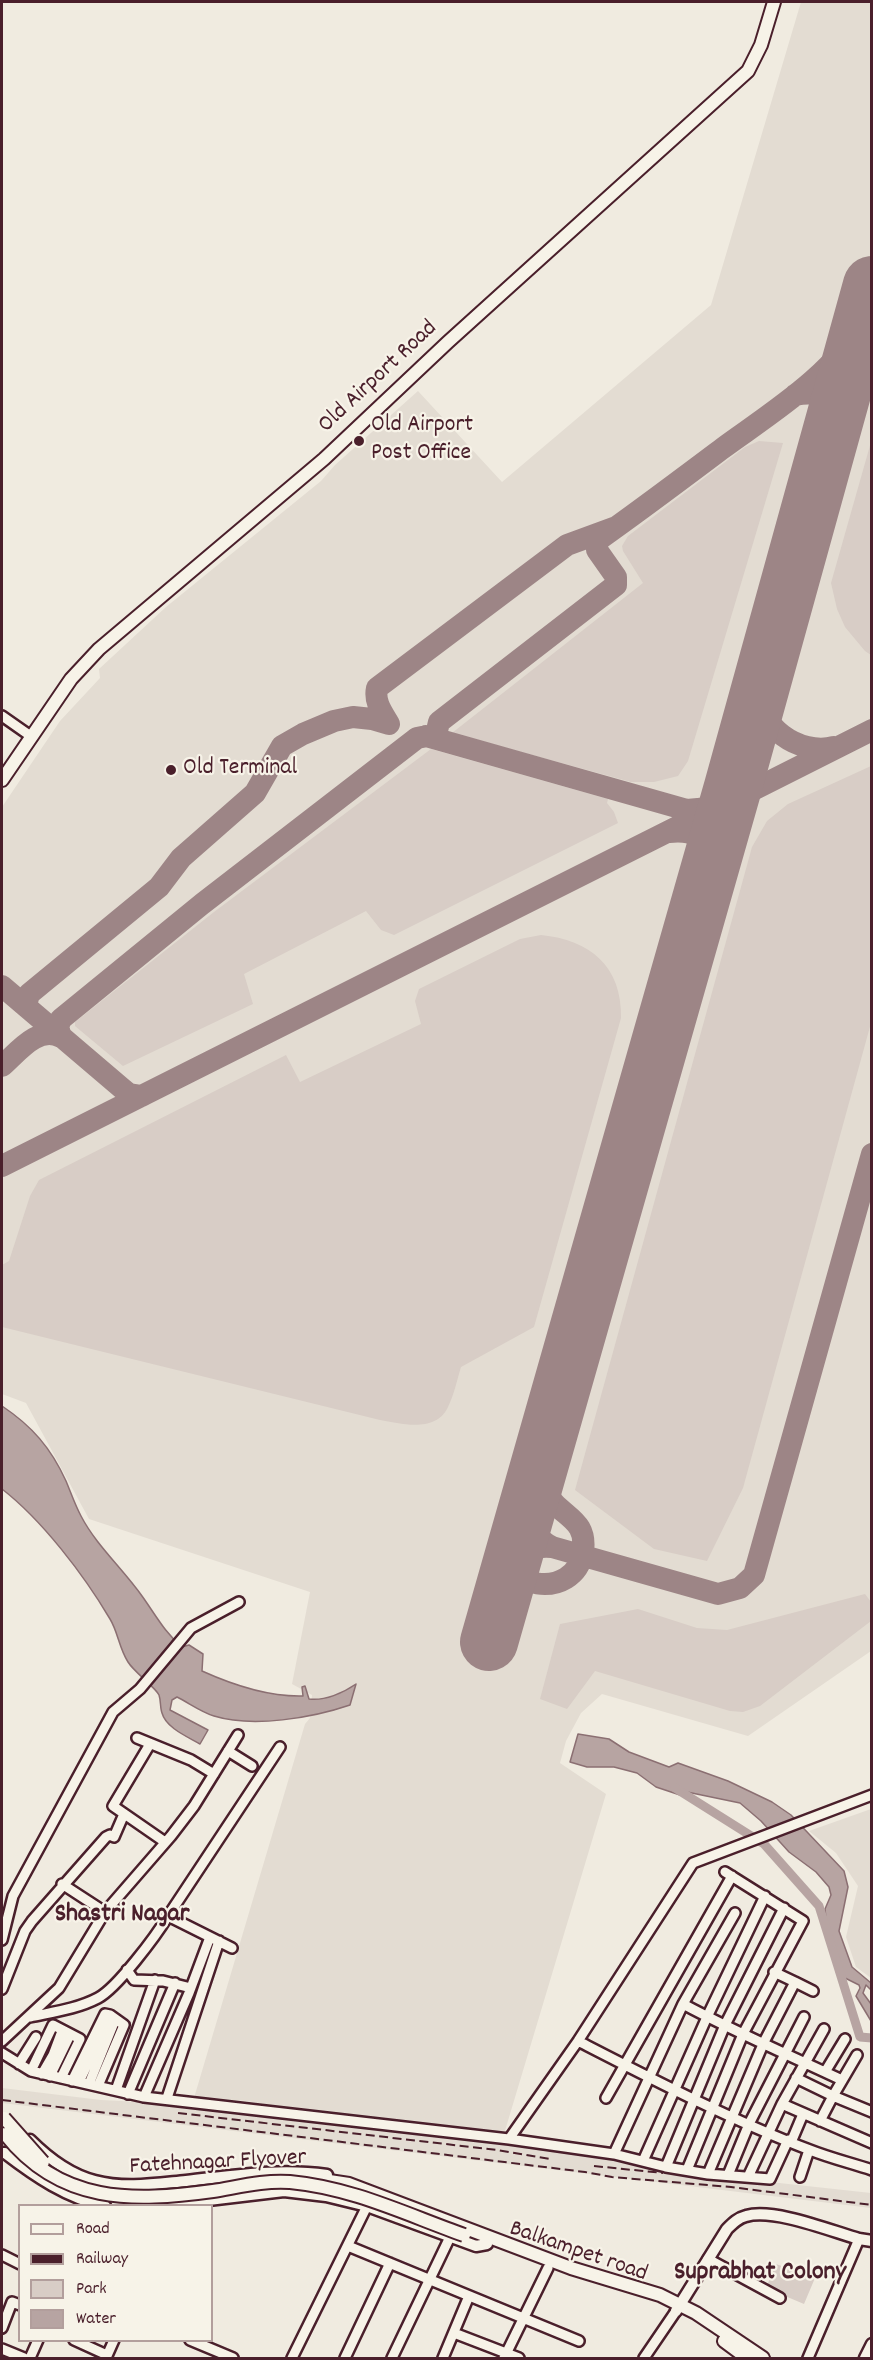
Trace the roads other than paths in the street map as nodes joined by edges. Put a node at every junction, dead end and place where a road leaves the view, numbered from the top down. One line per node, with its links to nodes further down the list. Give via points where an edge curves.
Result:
1 (774, 2): 3 (main road, Old Airport Road, via 748,71 324,459 99,649 71,679)
2 (2, 716): 3 (street)
3 (32, 737): 4 (main road, Old Airport Road)
4 (2, 780)
5 (239, 1602): 23 (street, via 191,1628 140,1689 113,1712 13,1896)
6 (238, 1735): 10 (street)
7 (137, 1738): 8 (street)
8 (150, 1744): 12 (street); 14 (street, via 113,1806)
9 (280, 1747): 21 (street)
10 (228, 1751): 11 (street); 12 (street)
11 (252, 1766)
12 (214, 1774): 15 (street)
13 (872, 1795): 45 (street, via 693,1863)
14 (124, 1814): 15 (street); 16 (street, via 114,1837 106,1837)
15 (165, 1842): 19 (street)
16 (62, 1884): 19 (street); 32 (street, via 25,1931)
17 (765, 1896): 18 (street); 35 (street); 52 (street, via 729,1874)
18 (784, 1908): 25 (street); 27 (street, via 803,1921)
19 (105, 1912): 37 (street, via 59,1988)
20 (735, 1913): 34 (street)
21 (168, 1916): 22 (street); 26 (street)
22 (214, 1939): 24 (street); 31 (street); 67 (street)
23 (2, 1940)
24 (232, 1948)
25 (758, 1960): 27 (street); 38 (street)
26 (127, 1970): 28 (street, via 134,1980); 37 (street, via 101,1996 80,2006)
27 (775, 1970): 29 (street); 41 (street)
28 (155, 1980): 30 (street); 61 (street)
29 (795, 1982): 33 (street); 46 (street)
30 (174, 1983): 31 (street); 64 (street)
31 (191, 1988): 66 (street)
32 (2, 1989)
33 (813, 1991)
34 (683, 2004): 35 (street); 56 (street)
35 (707, 2017): 38 (street); 62 (street)
36 (804, 2017): 48 (street)
37 (25, 2018): 44 (street)
38 (725, 2025): 41 (street); 69 (street)
39 (824, 2029): 50 (street)
40 (66, 2033): 53 (street, via 53,2025); 55 (street); 57 (street, via 80,2039)
41 (743, 2034): 46 (street); 71 (street)
42 (36, 2037): 51 (street)
43 (845, 2039): 54 (street)
44 (2, 2041)
45 (578, 2041): 52 (street); 81 (street)
46 (764, 2042): 48 (street); 75 (street)
47 (2, 2053): 51 (street)
48 (786, 2055): 50 (street); 63 (street)
49 (857, 2055): 59 (street)
50 (805, 2063): 54 (street); 58 (street)
51 (19, 2064): 53 (street)
52 (625, 2065): 56 (street); 68 (street)
53 (31, 2071): 55 (street)
54 (825, 2072): 59 (street)
55 (46, 2075): 57 (street)
56 (649, 2077): 62 (street); 87 (street)
57 (62, 2078): 60 (street)
58 (796, 2078): 65 (street); 70 (street)
59 (842, 2080): 65 (street)
60 (85, 2083): 60 (street, via 105,2014 113,2018); 61 (street)
61 (116, 2090): 64 (street)
62 (676, 2090): 69 (street); 88 (street)
63 (766, 2093): 70 (street); 78 (street)
64 (128, 2094): 66 (street)
65 (833, 2096): 72 (street); 77 (street)
66 (144, 2097): 67 (street)
67 (167, 2098): 81 (street)
68 (606, 2098)
69 (695, 2099): 71 (street); 90 (street)
70 (783, 2103): 73 (street); 80 (street)
71 (714, 2107): 75 (street); 91 (street)
72 (872, 2112)
73 (803, 2114): 77 (street); 82 (street, via 792,2140)
74 (2, 2115): 102 (main road, Fatehnagar Flyover, bridge, via 44,2163 79,2182 98,2187 147,2192 274,2177 316,2179 349,2184)
75 (733, 2117): 78 (street); 93 (street)
76 (2, 2120): 83 (street)
77 (820, 2121): 84 (street)
78 (749, 2124): 80 (street); 94 (street)
79 (3, 2133): 102 (main road, Fatehnagar Flyover, bridge, via 46,2172 97,2193 159,2198 262,2182 314,2184)
80 (769, 2133): 82 (street); 95 (street)
81 (509, 2139): 87 (street)
82 (788, 2140): 85 (street); 95 (street, via 770,2179)
83 (32, 2142): 89 (street); 97 (street, via 72,2172)
84 (872, 2143)
85 (809, 2150): 92 (street); 96 (street)
86 (2, 2153): 89 (street)
87 (614, 2154): 88 (street)
88 (643, 2161): 90 (street)
89 (18, 2163): 98 (street, via 70,2195)
90 (666, 2167): 91 (street)
91 (687, 2170): 93 (street)
92 (872, 2170)
93 (708, 2174): 94 (street)
94 (728, 2175): 95 (street)
95 (748, 2177)
96 (800, 2177)
97 (119, 2186): 99 (street); 105 (street, via 275,2171 332,2175 487,2231)
98 (102, 2204)
99 (116, 2204)
100 (167, 2204): 101 (street, via 284,2191)
101 (367, 2206): 103 (street); 107 (street)
102 (465, 2232): 105 (main road, Fatehnagar Flyover)
103 (450, 2237): 105 (street, via 476,2246); 113 (street)
104 (859, 2239): 106 (street); 109 (street, via 760,2214 736,2220); 141 (street)
105 (488, 2241): 112 (main road, Balkampet road); 117 (main road, Balkampet road, via 652,2293)
106 (872, 2241)
107 (348, 2246): 111 (street); 134 (street)
108 (2, 2257): 110 (street)
109 (708, 2259): 115 (street); 117 (street)
110 (18, 2263)
111 (390, 2263): 113 (street); 135 (street)
112 (548, 2268): 117 (main road, Balkampet road); 118 (street)
113 (430, 2279): 114 (street); 128 (street)
114 (469, 2296): 118 (street); 120 (street)
115 (780, 2298)
116 (18, 2304): 119 (street, via 12,2302)
117 (679, 2308): 130 (main road, Balkampet road); 139 (street); 140 (main road, Balkampet road)
118 (524, 2318): 121 (street); 129 (street)
119 (2, 2328)
120 (454, 2333): 129 (street); 137 (street)
121 (579, 2341)
122 (37, 2342): 132 (street)
123 (78, 2342): 127 (street)
124 (113, 2342): 127 (street)
125 (195, 2342): 133 (street)
126 (2, 2349): 131 (street)
127 (106, 2356)
128 (393, 2356): 136 (street)
129 (506, 2356): 138 (street)
130 (742, 2357)
131 (24, 2358)
132 (30, 2358)
133 (232, 2358)
134 (292, 2358)
135 (345, 2358)
136 (405, 2358)
137 (443, 2358)
138 (519, 2358)
139 (644, 2358)
140 (763, 2358)
141 (808, 2358)

